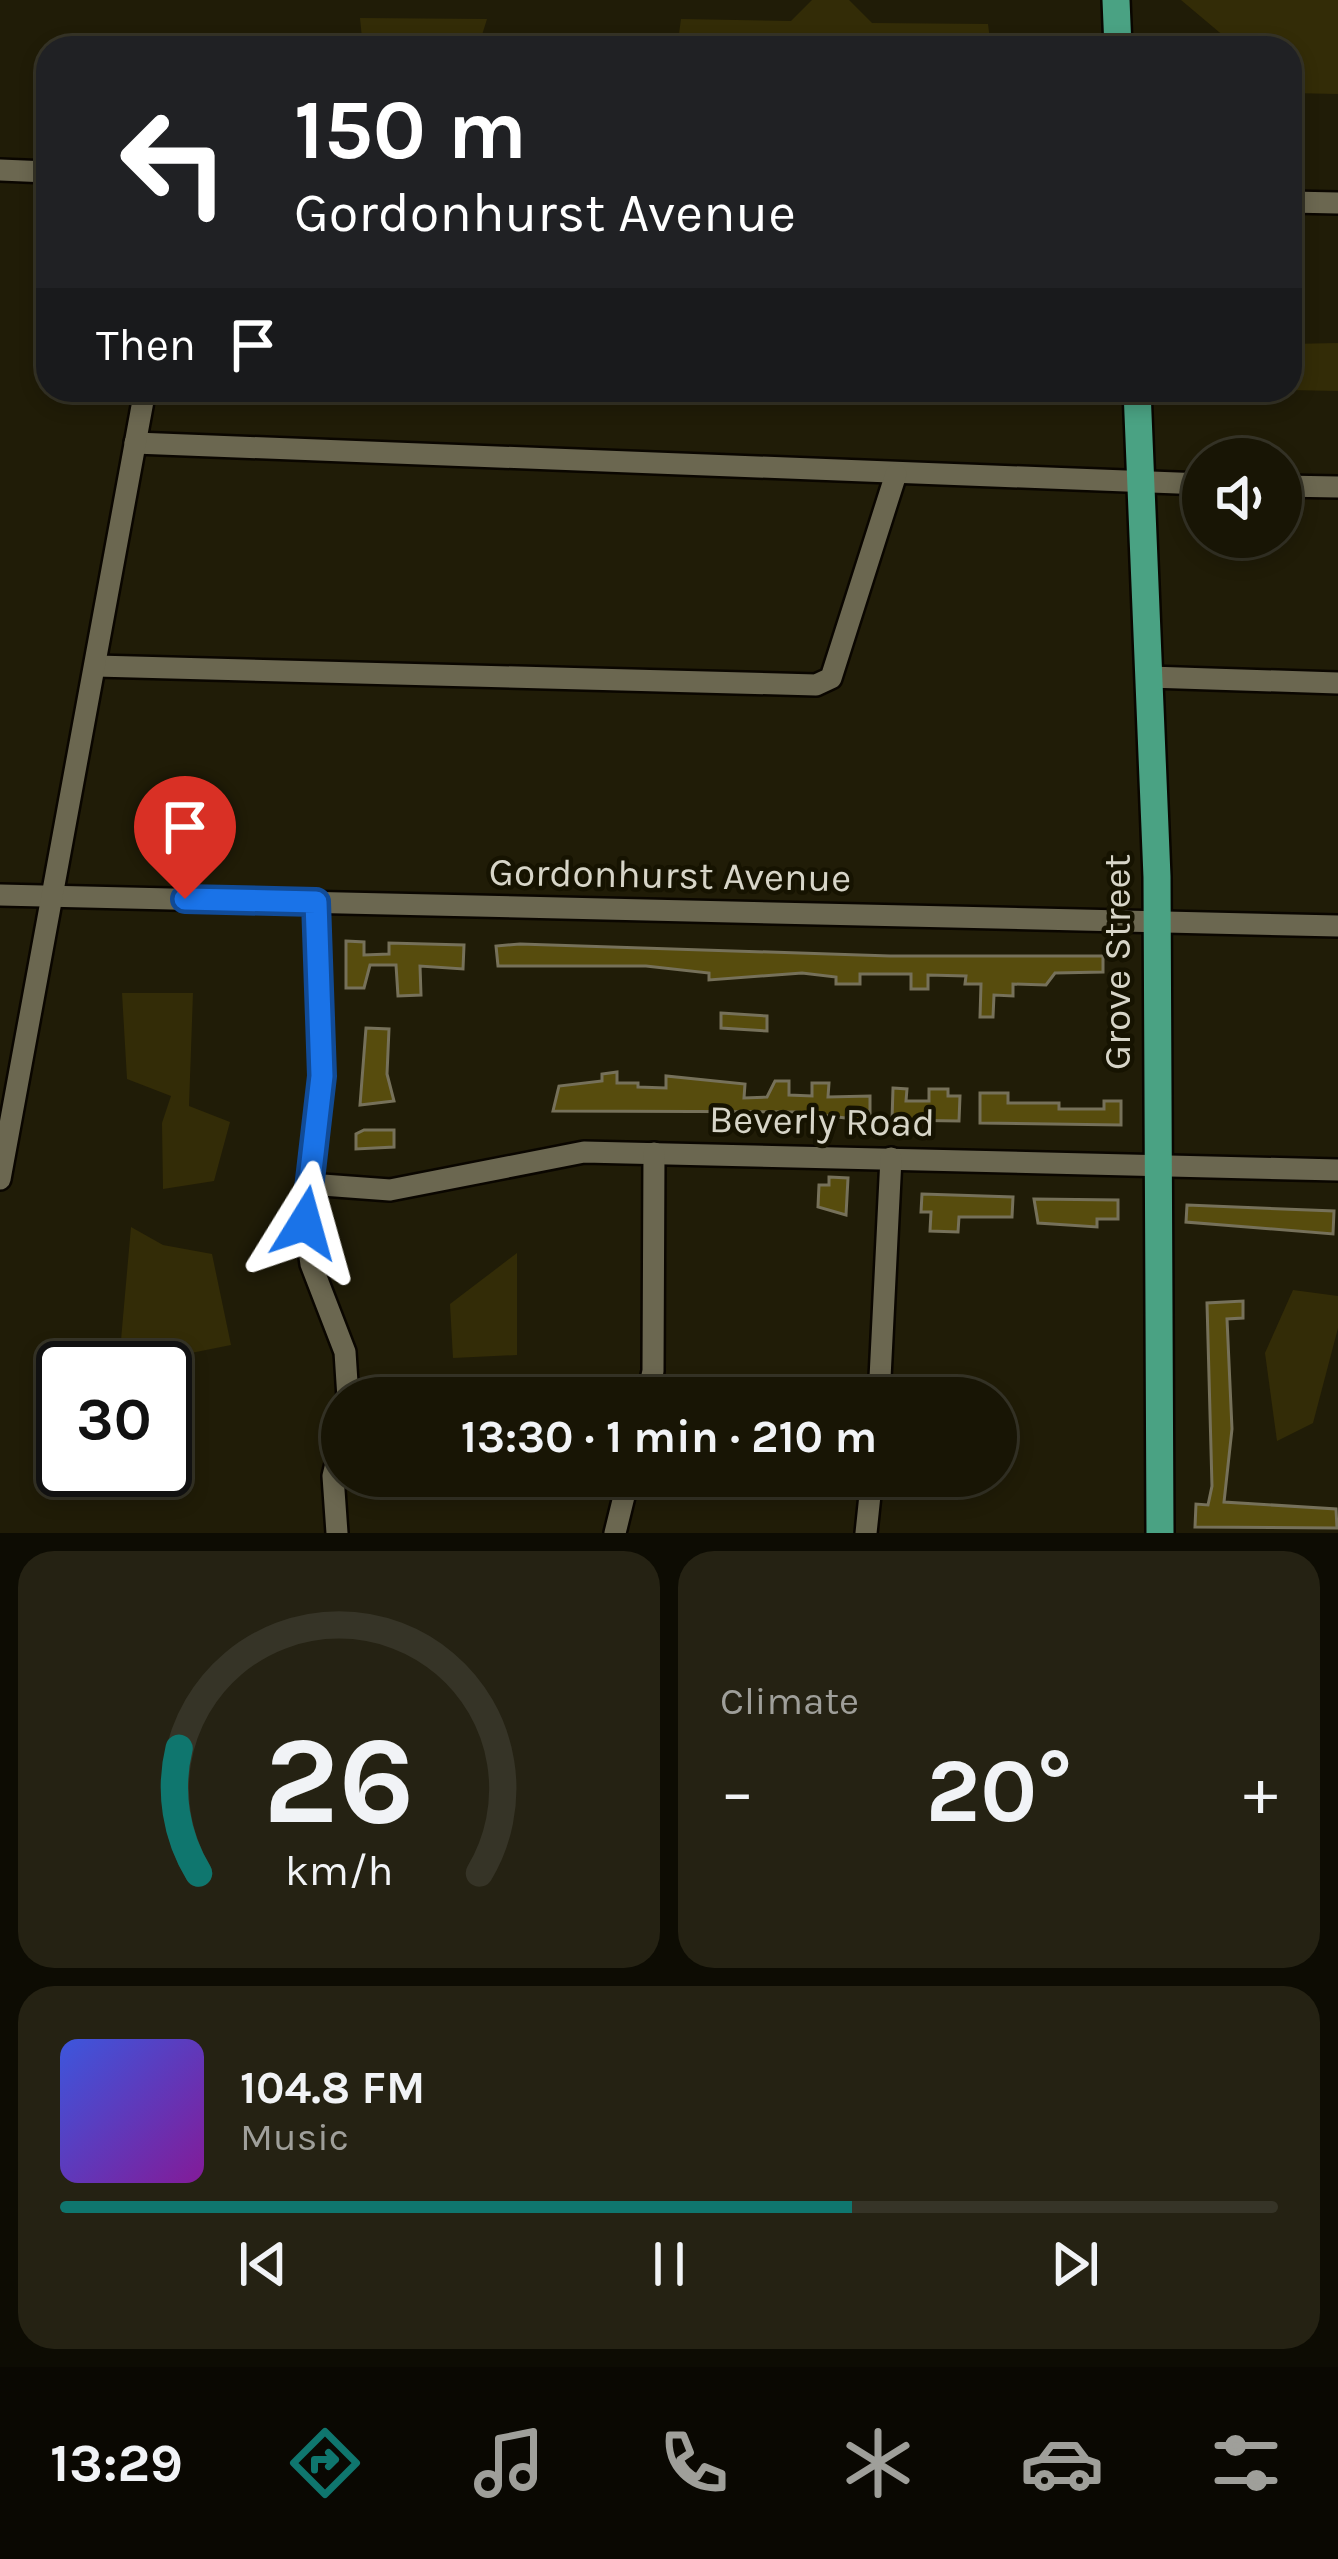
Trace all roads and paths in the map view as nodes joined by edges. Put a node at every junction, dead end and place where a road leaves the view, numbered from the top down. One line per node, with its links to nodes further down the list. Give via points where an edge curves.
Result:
1 (1116, 0): 2 (main road)
2 (1118, 36)
3 (0, 170): 4 (street)
4 (36, 172)
5 (1302, 202): 6 (street)
6 (1338, 203)
7 (143, 402): 9 (street)
8 (1138, 402): 11 (main road, Grove Street)
9 (135, 442): 10 (street); 15 (street)
10 (896, 474): 11 (street); 15 (street, via 831,678 816,685)
11 (1141, 483): 12 (street); 16 (main road, Grove Street)
12 (1182, 484)
13 (1302, 486): 14 (street)
14 (1338, 487)
15 (97, 666): 19 (street)
16 (1149, 677): 17 (street); 21 (main road, Grove Street)
17 (1338, 683)
18 (0, 895): 19 (street, Gordonhurst Avenue)
19 (53, 896): 20 (street, Gordonhurst Avenue); 27 (street)
20 (316, 902): 21 (street, Gordonhurst Avenue); 28 (street, via 321,1124)
21 (1157, 920): 22 (street, Gordonhurst Avenue); 25 (main road, Grove Street)
22 (1338, 926)
23 (654, 1153): 24 (street, Beverly Road); 28 (street, Beverly Road, via 584,1152 390,1190); 30 (street)
24 (891, 1158): 25 (street, Beverly Road); 31 (street)
25 (1157, 1167): 26 (street, Beverly Road); 38 (main road, Grove Street)
26 (1338, 1170)
27 (0, 1179)
28 (309, 1184): 29 (street, via 311,1264)
29 (347, 1377)
30 (652, 1377)
31 (880, 1377)
32 (335, 1497): 35 (street)
33 (624, 1497): 36 (street)
34 (870, 1497): 37 (street)
35 (338, 1533)
36 (616, 1533)
37 (866, 1533)
38 (1160, 1533)

